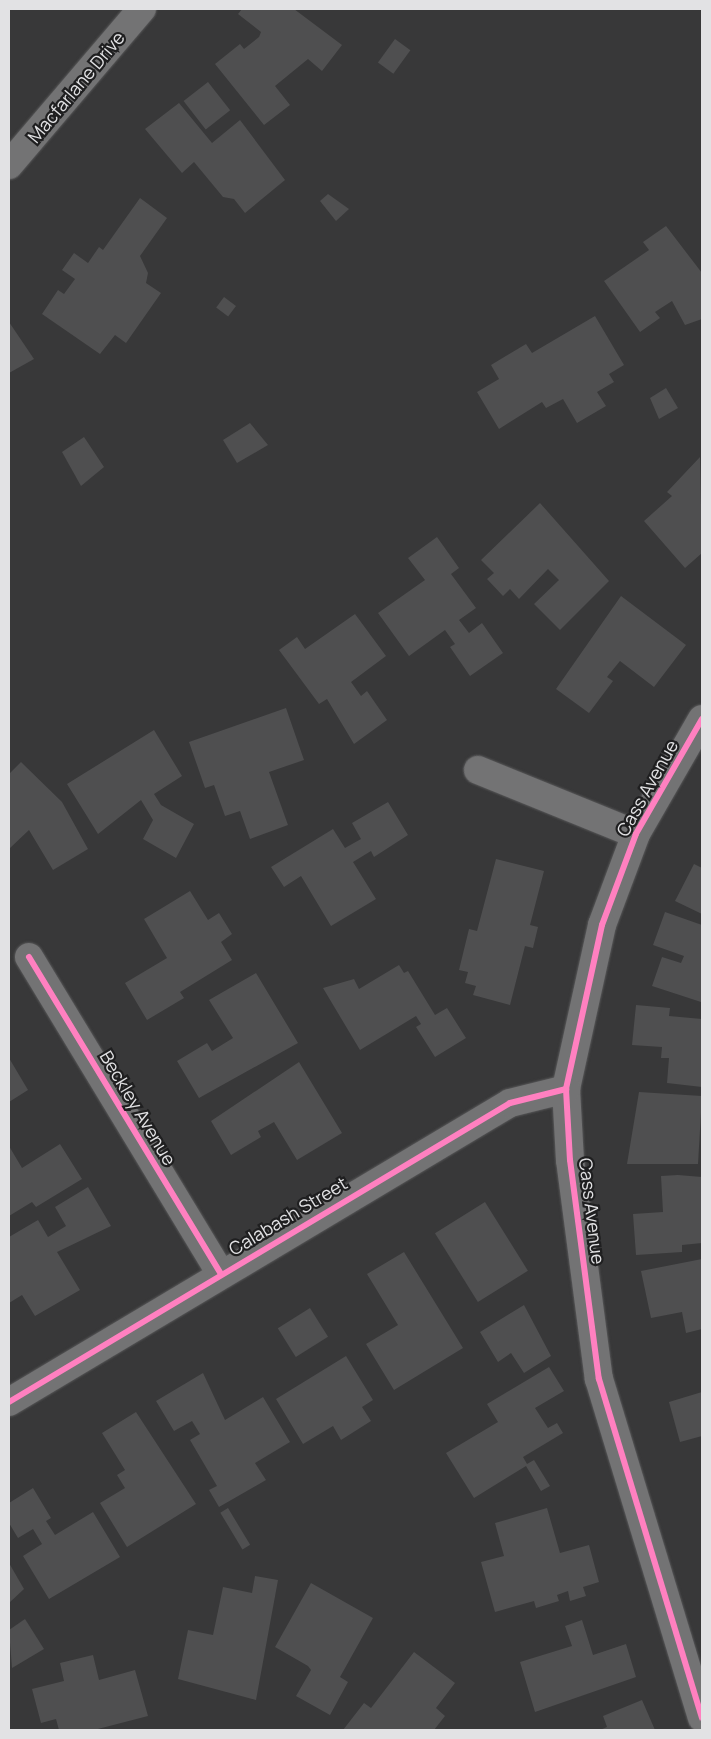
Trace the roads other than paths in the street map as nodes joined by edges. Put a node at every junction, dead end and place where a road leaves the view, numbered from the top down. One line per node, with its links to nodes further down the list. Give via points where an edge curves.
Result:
1 (142, 9): 2 (street, Macfarlane Drive)
2 (9, 165)
3 (702, 719): 5 (street, Cass Avenue)
4 (478, 770): 5 (street)
5 (636, 834): 7 (street, Cass Avenue, via 602,925)
6 (29, 958): 8 (street, Beckley Avenue)
7 (566, 1089): 8 (street, Calabash Street, via 510,1103); 10 (street, Cass Avenue, via 570,1160 599,1379)
8 (220, 1273): 9 (street, Calabash Street)
9 (9, 1402)
10 (702, 1718)

